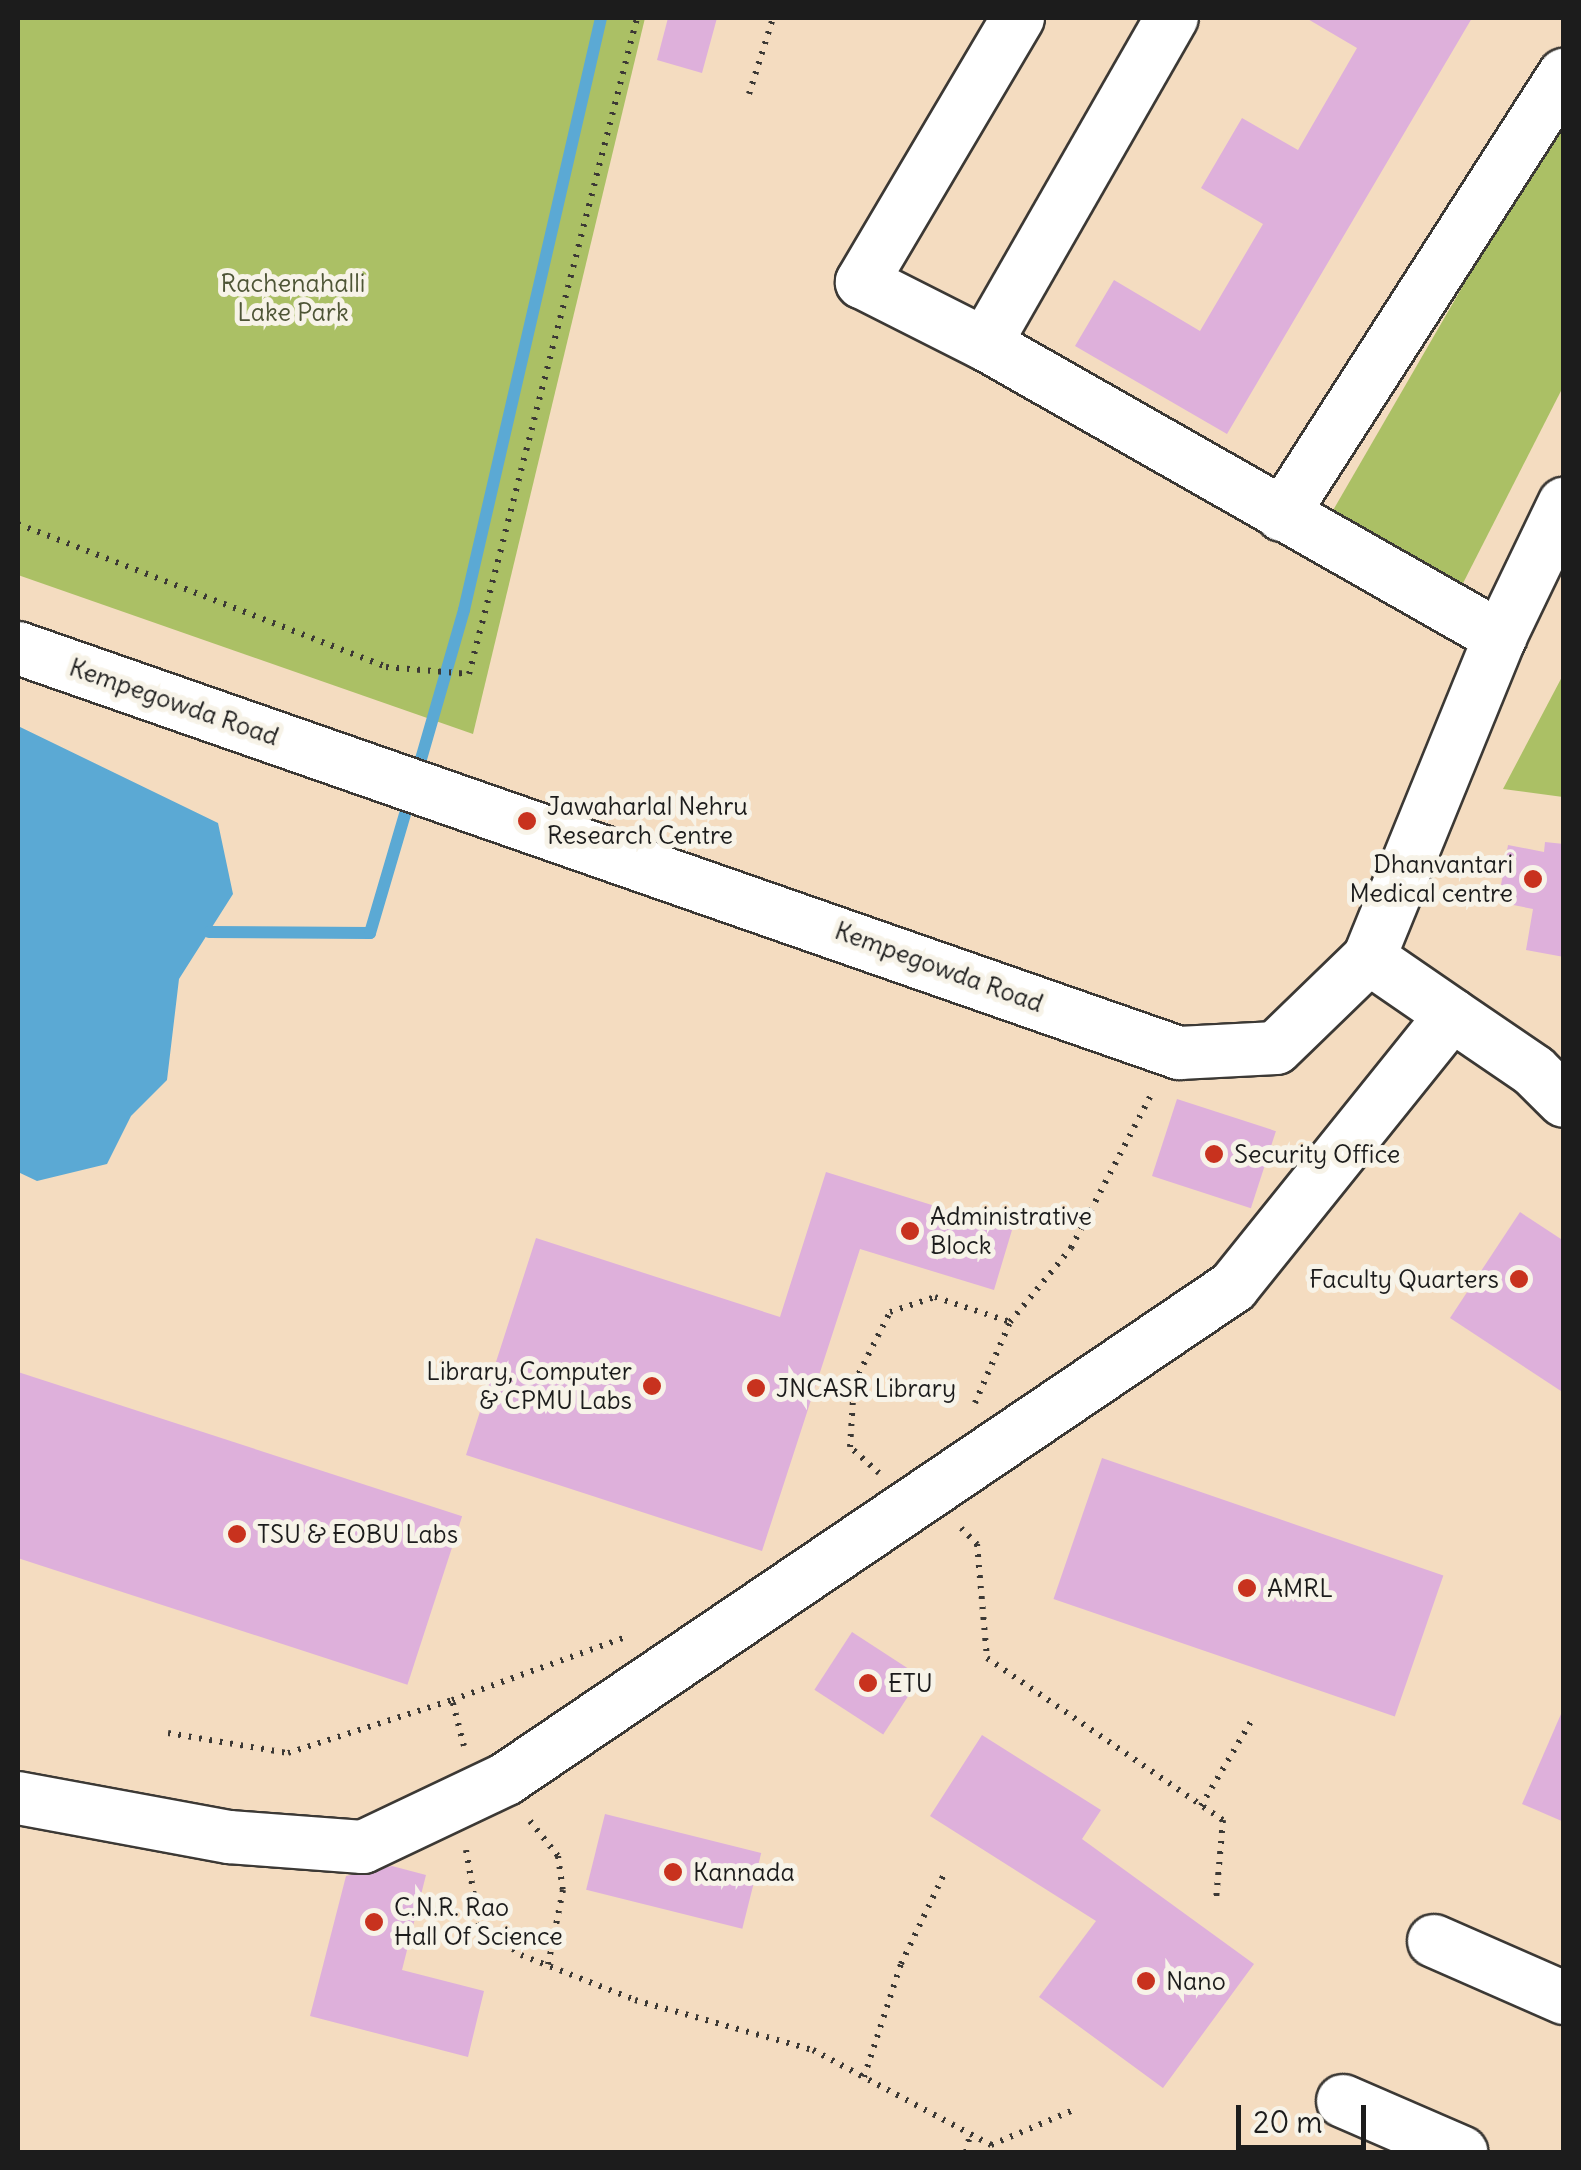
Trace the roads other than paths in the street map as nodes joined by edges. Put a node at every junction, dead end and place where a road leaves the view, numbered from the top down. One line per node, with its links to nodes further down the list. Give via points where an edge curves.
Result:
1 (1018, 18): 4 (street, via 862,282)
2 (1172, 18): 4 (street)
3 (1564, 75): 6 (street)
4 (985, 344): 6 (street)
5 (1564, 504): 7 (street, Kempegowda Road)
6 (1282, 515): 7 (street)
7 (1500, 636): 9 (street, Kempegowda Road)
8 (18, 648): 9 (street, Kempegowda Road, via 1173,1050 1276,1048)
9 (1369, 958): 10 (street)
10 (1452, 1015): 11 (street); 12 (street, via 1233,1287 900,1477 722,1636 480,1804 362,1847 229,1838)
11 (1554, 1071)
12 (18, 1798)
13 (1434, 1941): 14 (street)
14 (1564, 1998)
15 (1344, 2101): 16 (street)
16 (1461, 2152)

